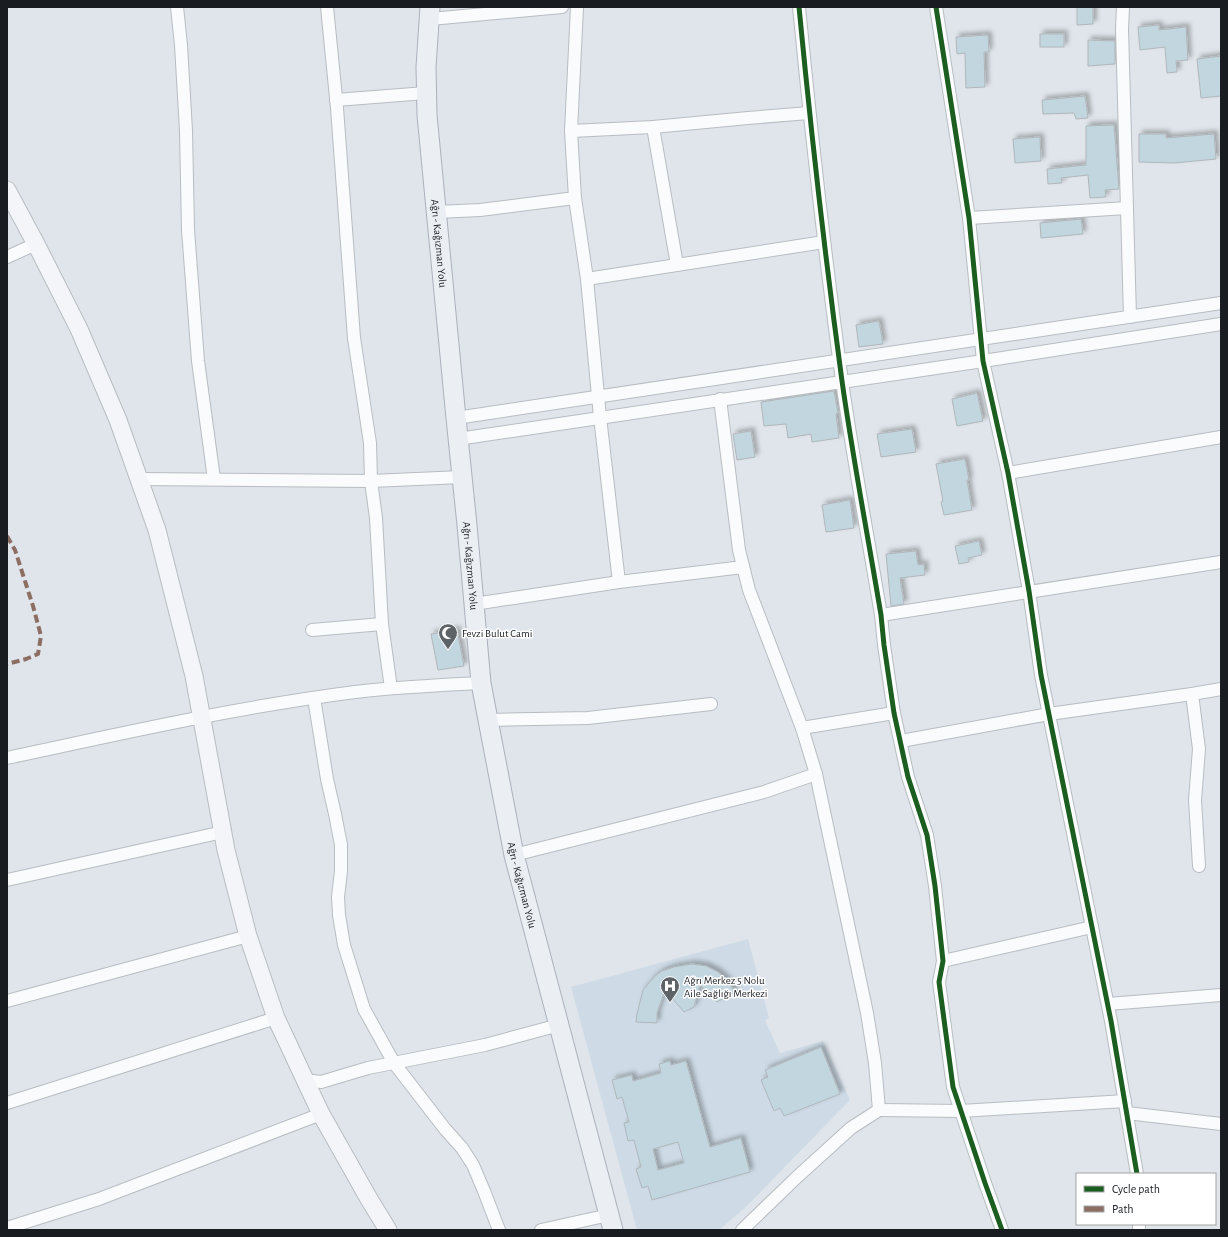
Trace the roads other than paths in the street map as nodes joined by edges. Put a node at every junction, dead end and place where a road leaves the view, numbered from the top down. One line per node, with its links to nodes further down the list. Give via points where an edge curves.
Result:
1 (177, 7): 40 (street, via 186,131 188,230 198,354)
2 (327, 7): 10 (street)
3 (562, 7): 8 (street)
4 (577, 7): 13 (street)
5 (799, 7): 11 (street)
6 (936, 7): 18 (street)
7 (1123, 7): 16 (street)
8 (430, 13): 9 (main road, Ağrı - Kağızman Yolu)
9 (426, 93): 10 (street); 17 (main road, Ağrı - Kağızman Yolu)
10 (336, 100): 41 (street, via 354,338 370,443)
11 (810, 113): 12 (street); 19 (street)
12 (653, 127): 13 (street); 22 (street)
13 (571, 131): 15 (street)
14 (7, 190): 20 (street)
15 (575, 198): 17 (street, via 480,210); 23 (street)
16 (1127, 208): 18 (street); 25 (street)
17 (436, 212): 34 (main road, Ağrı - Kağızman Yolu)
18 (969, 218): 27 (street)
19 (824, 242): 22 (street); 28 (street)
20 (36, 244): 21 (street); 39 (street, via 85,343)
21 (7, 257)
22 (676, 265): 23 (street)
23 (587, 279): 31 (street)
24 (1221, 303): 25 (street)
25 (1130, 317): 27 (street)
26 (1221, 324): 29 (street)
27 (980, 339): 28 (street); 29 (street)
28 (840, 360): 30 (street); 31 (street)
29 (983, 361): 30 (street); 37 (street)
30 (842, 381): 32 (street); 47 (street)
31 (599, 396): 33 (street); 34 (street)
32 (720, 399): 33 (street); 43 (street)
33 (600, 417): 36 (street); 44 (street)
34 (456, 418): 36 (main road, Ağrı - Kağızman Yolu)
35 (1221, 437): 37 (street)
36 (458, 439): 38 (main road, Ağrı - Kağızman Yolu)
37 (1008, 473): 45 (street)
38 (462, 477): 41 (street); 46 (main road, Ağrı - Kağızman Yolu)
39 (140, 479): 40 (street); 58 (street, via 157,530 194,676)
40 (214, 479): 41 (street)
41 (371, 481): 48 (street, via 376,518)
42 (1221, 562): 45 (street)
43 (743, 567): 44 (street); 60 (street, via 749,590)
44 (619, 582): 46 (street)
45 (1029, 591): 47 (street); 57 (street)
46 (474, 604): 50 (main road, Ağrı - Kağızman Yolu)
47 (881, 615): 56 (street)
48 (382, 624): 49 (street); 51 (street)
49 (312, 630)
50 (482, 683): 51 (street); 59 (main road, Ağrı - Kağızman Yolu)
51 (391, 688): 54 (street)
52 (1221, 689): 53 (street)
53 (1192, 694): 57 (street); 66 (street, via 1199,749 1195,800)
54 (314, 698): 58 (street); 76 (street, via 341,845 338,915 344,945 364,1009)
55 (711, 704): 59 (street, via 588,718)
56 (894, 714): 60 (street); 61 (street)
57 (1049, 714): 61 (street); 68 (street)
58 (201, 716): 62 (street); 64 (street)
59 (488, 720): 65 (main road, Ağrı - Kağızman Yolu)
60 (802, 728): 63 (street)
61 (900, 741): 70 (street, via 908,777 927,835)
62 (7, 758)
63 (816, 774): 65 (street, via 764,792); 80 (street, via 867,1014)
64 (223, 832): 67 (street); 69 (street)
65 (514, 855): 75 (main road, Ağrı - Kağızman Yolu)
66 (1199, 866)
67 (7, 880)
68 (1092, 927): 70 (street); 73 (street)
69 (248, 936): 72 (street); 74 (street)
70 (943, 961): 81 (street, via 939,982 953,1087)
71 (1221, 995): 73 (street)
72 (7, 1001)
73 (1108, 1004): 78 (street)
74 (276, 1018): 77 (street); 79 (street)
75 (559, 1025): 76 (street, via 485,1045); 86 (main road, Ağrı - Kağızman Yolu)
76 (394, 1063): 77 (street, via 321,1082); 89 (street, via 462,1148 473,1166)
77 (305, 1080): 83 (street)
78 (1125, 1101): 81 (street); 82 (street)
79 (7, 1103)
80 (879, 1110): 81 (street); 91 (street, via 851,1128)
81 (961, 1111): 92 (street)
82 (1127, 1113): 84 (street); 85 (street)
83 (321, 1114): 87 (street, via 99,1199); 88 (street)
84 (1221, 1124)
85 (1137, 1173)
86 (611, 1222): 90 (street)
87 (7, 1228)
88 (388, 1230)
89 (499, 1230)
90 (541, 1230)
91 (742, 1230)
92 (1002, 1230)

